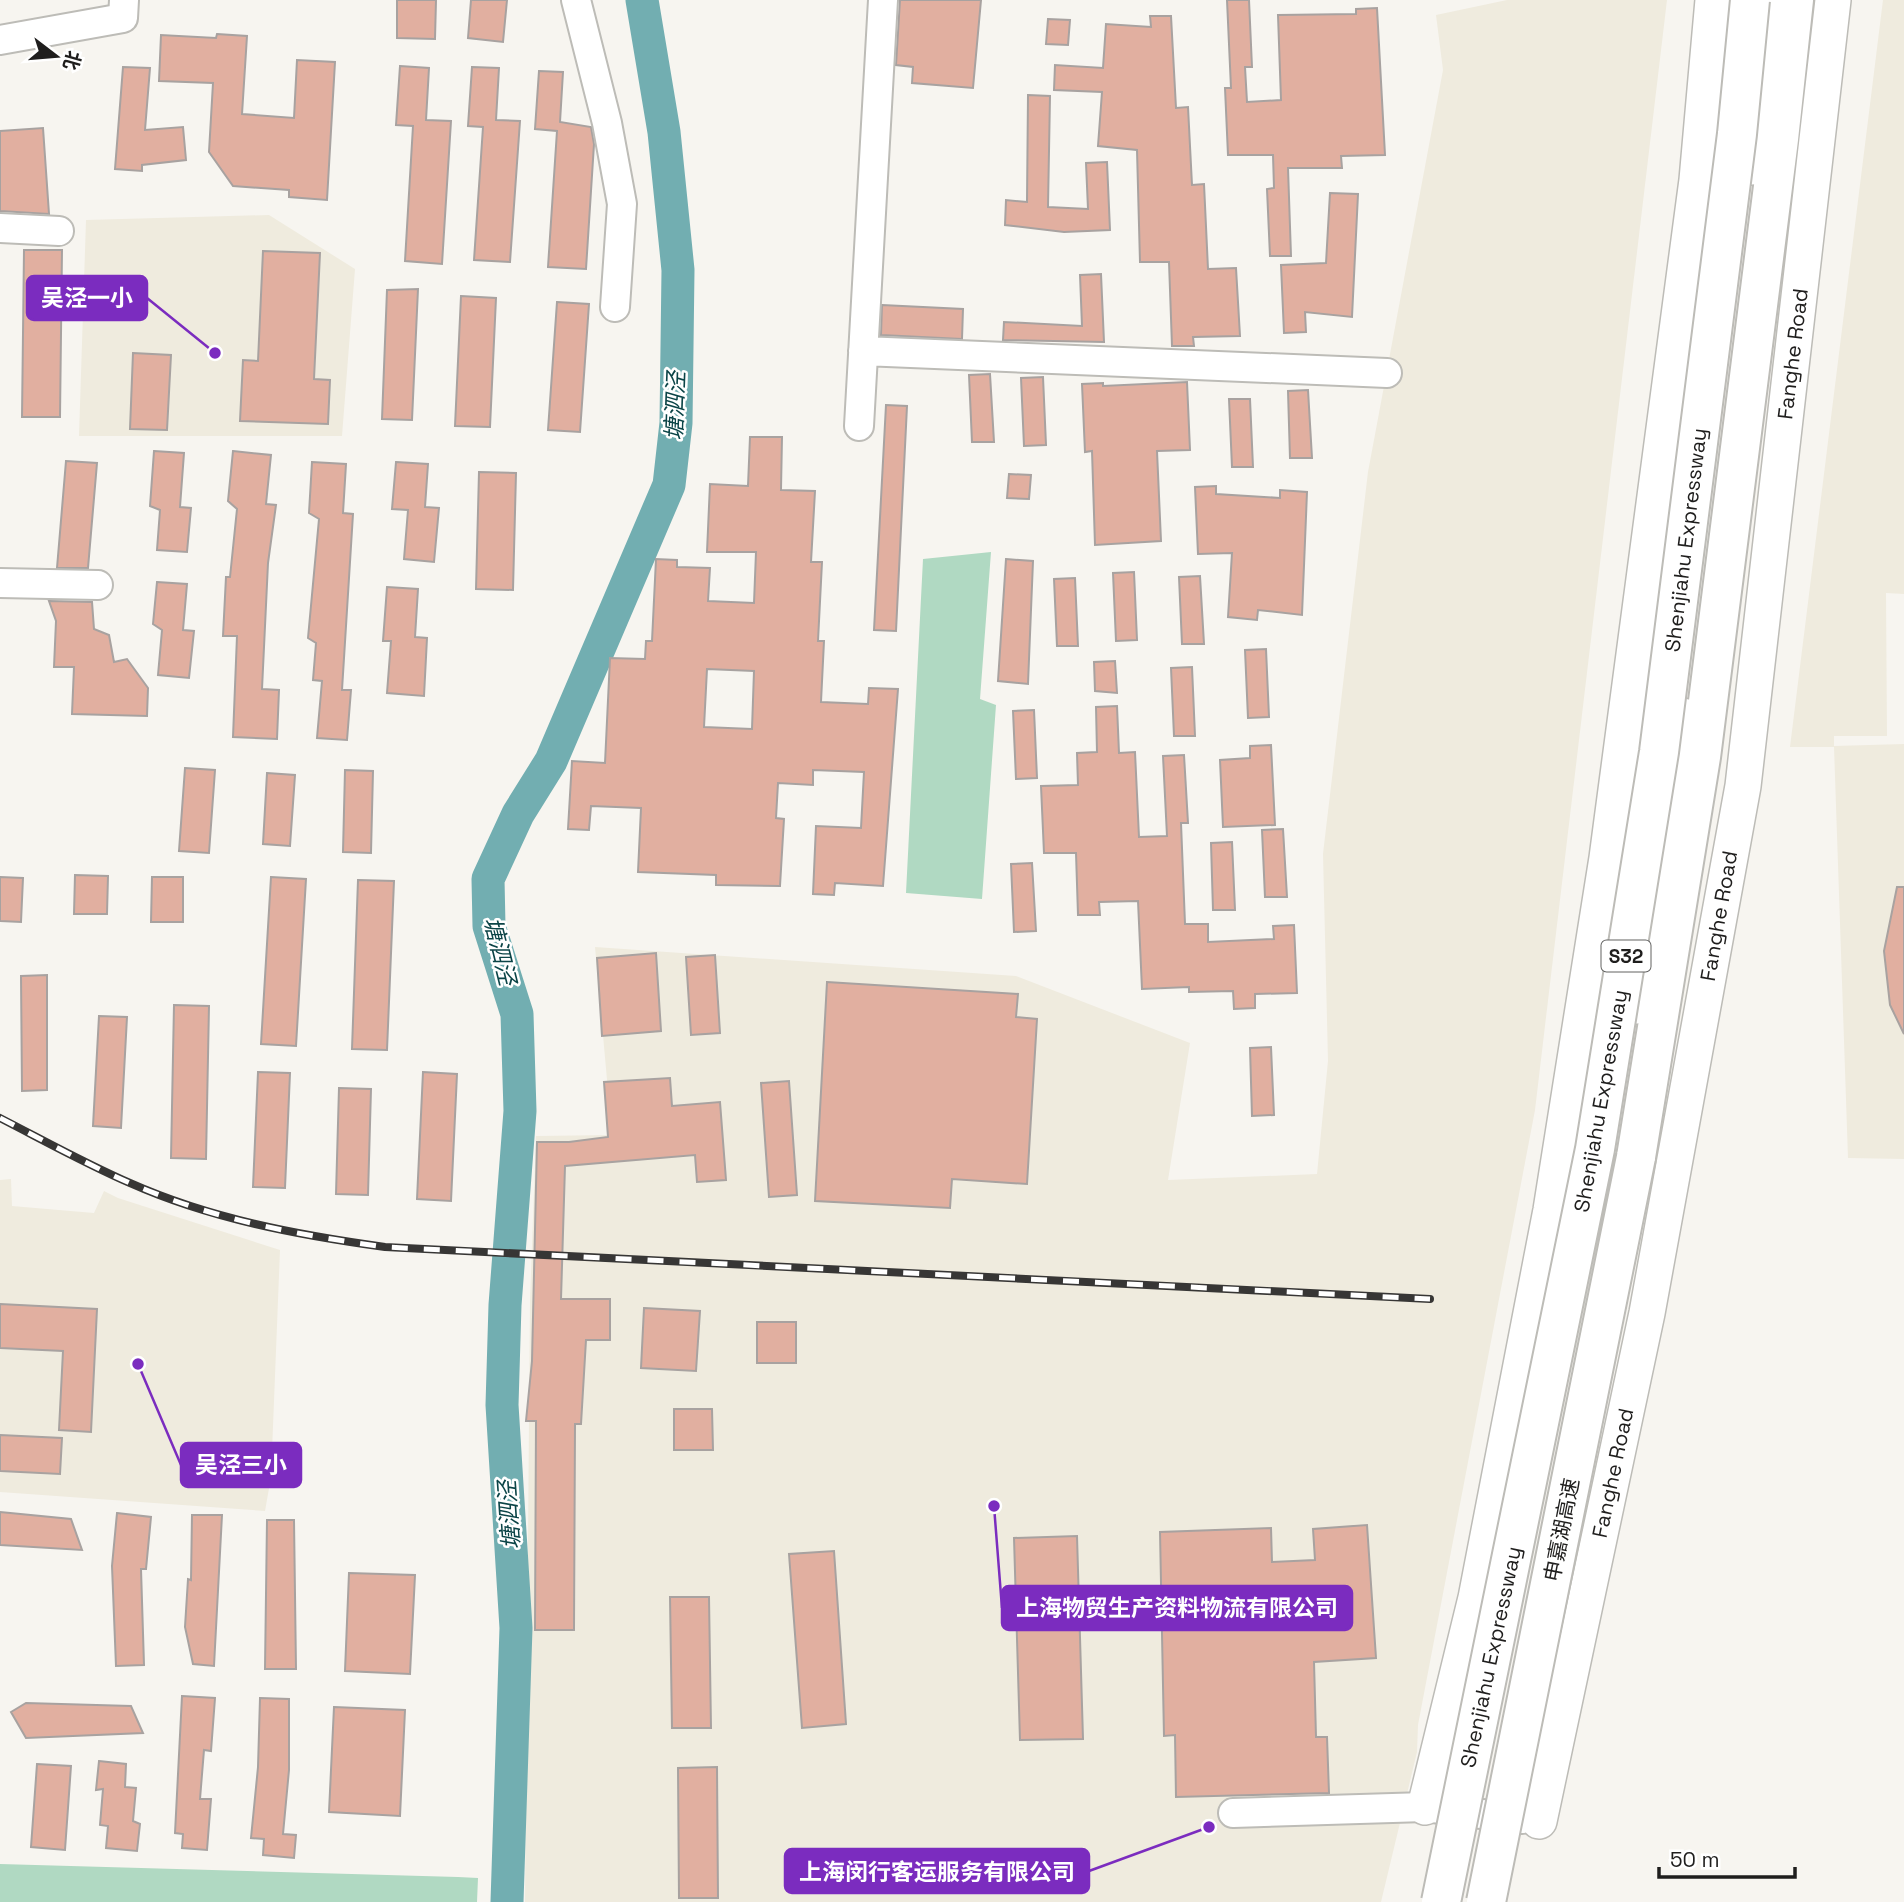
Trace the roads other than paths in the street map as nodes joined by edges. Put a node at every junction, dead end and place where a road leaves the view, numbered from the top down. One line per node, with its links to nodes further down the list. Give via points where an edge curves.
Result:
1 (124, 0): 12 (street, via 123,18)
2 (576, 0): 15 (street, via 622,204)
3 (883, 0): 16 (street)
4 (1713, 0): 23 (main road, via 1697,180 1614,803 1551,1210 1476,1598)
5 (1730, 0): 22 (main road, bridge, via 1690,368 1640,736 1562,1237 1484,1625)
6 (1750, 0): 26 (highway, Shenjiahu Expressway / S32, bridge, via 1658,752 1597,1136)
7 (1771, 0): 22 (main road, via 1668,833)
8 (1794, 0): 21 (highway, Shenjiahu Expressway / S32, via 1701,757)
9 (1800, 0): 22 (main road, Fanghe Road, bridge, via 1743,463 1669,987 1631,1209)
10 (1814, 0): 22 (main road, bridge, via 1720,779 1669,1094 1629,1308 1553,1639)
11 (1833, 0): 25 (main road, Fanghe Road, via 1743,786 1647,1313)
12 (0, 40)
13 (0, 228): 14 (street)
14 (59, 231)
15 (615, 307)
16 (863, 351): 17 (street); 18 (street)
17 (1387, 373)
18 (859, 426)
19 (0, 583): 20 (street)
20 (98, 585)
21 (1636, 1157): 27 (highway, 申嘉湖高速, bridge)
22 (1502, 1729)
23 (1425, 1807): 24 (street); 25 (street)
24 (1233, 1814)
25 (1539, 1822)
26 (1441, 1902)
27 (1486, 1902)

